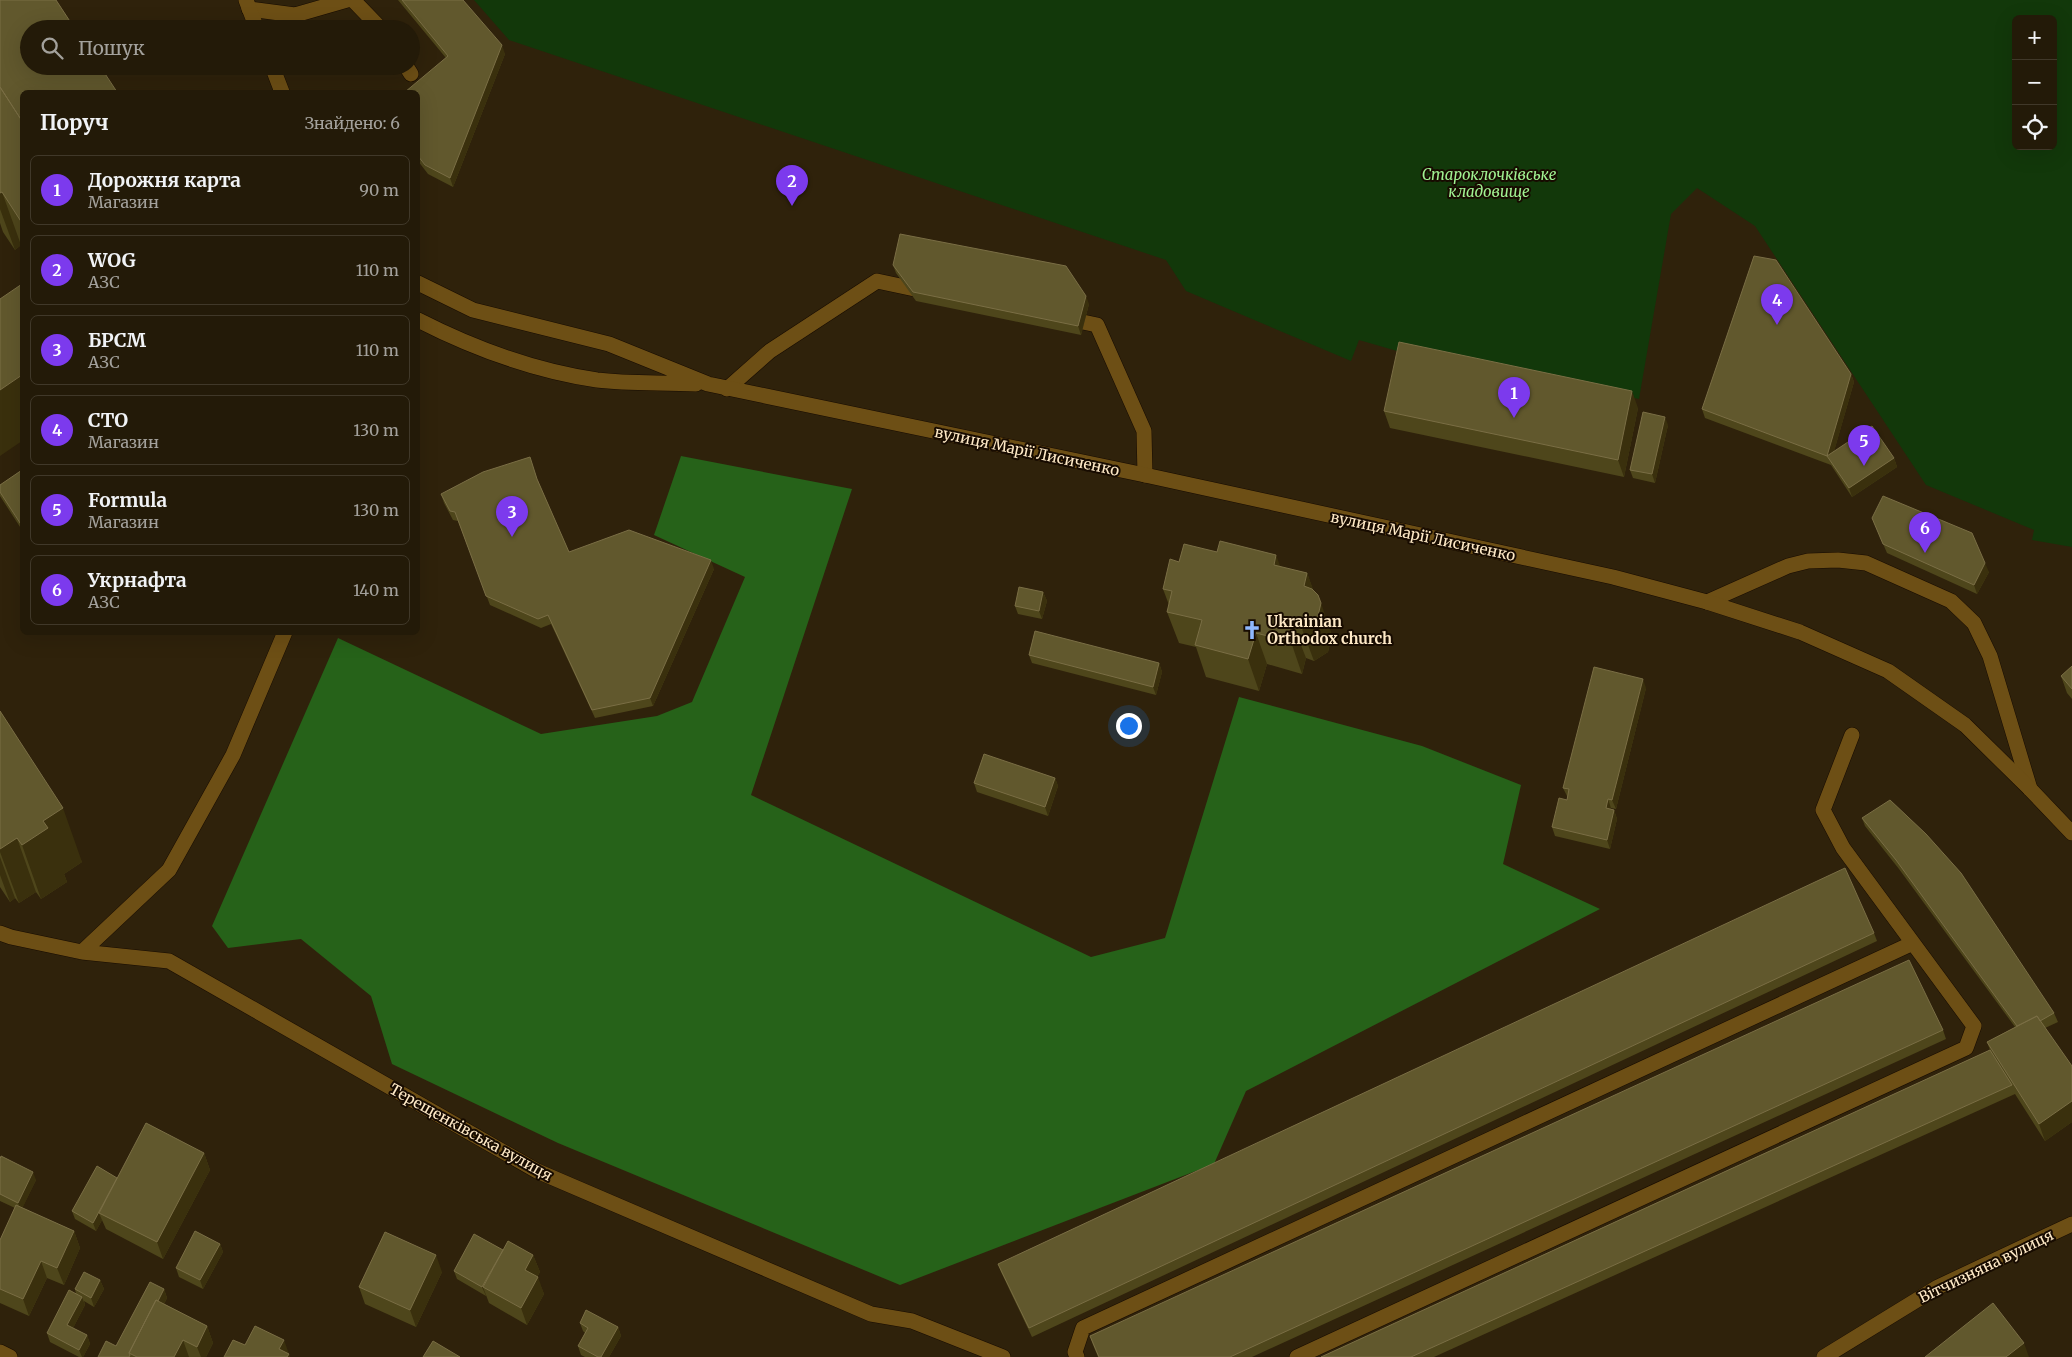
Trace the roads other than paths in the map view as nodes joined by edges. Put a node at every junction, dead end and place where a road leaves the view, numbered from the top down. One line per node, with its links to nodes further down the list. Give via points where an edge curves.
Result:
1 (347, 0): 3 (main road, via 296,15)
2 (353, 0): 5 (main road)
3 (248, 4): 4 (main road)
4 (254, 20)
5 (372, 20)
6 (275, 75): 7 (main road)
7 (281, 90)
8 (420, 284): 12 (main road, вулиця Марії Лисиченко, via 473,310 609,344)
9 (934, 292): 13 (main road, via 876,281 770,351)
10 (1049, 315): 14 (main road, via 1097,324 1144,431)
11 (420, 321): 12 (main road, вулиця Марії Лисиченко, via 444,334 550,371 598,380)
12 (708, 384): 13 (main road, вулиця Марії Лисиченко)
13 (727, 389): 14 (main road, вулиця Марії Лисиченко)
14 (1145, 476): 15 (main road, вулиця Марії Лисиченко, via 1613,577)
15 (1707, 602): 18 (main road, вулиця Марії Лисиченко, via 1800,632 1888,670 1964,725); 18 (main road, via 1788,566 1808,561 1838,560 1866,563 1951,602 1974,624 1990,656)
16 (284, 635): 22 (main road, via 233,755 168,870)
17 (1852, 735): 21 (main road, via 1823,810 1843,848)
18 (2030, 789): 19 (main road, вулиця Марії Лисиченко)
19 (2072, 833)
20 (0, 933): 22 (main road, Терещенківська вулиця)
21 (1913, 943): 27 (main road, via 1083,1328 1075,1352); 28 (main road, via 1974,1026 1966,1048)
22 (82, 952): 26 (main road, Терещенківська вулиця, via 169,961 537,1171 871,1314 912,1321)
23 (2072, 1224): 29 (main road, Вітчизняна вулиця, via 1938,1287)
24 (0, 1352): 25 (main road)
25 (10, 1357)
26 (1003, 1357)
27 (1077, 1357)
28 (1297, 1357)
29 (1824, 1357)

